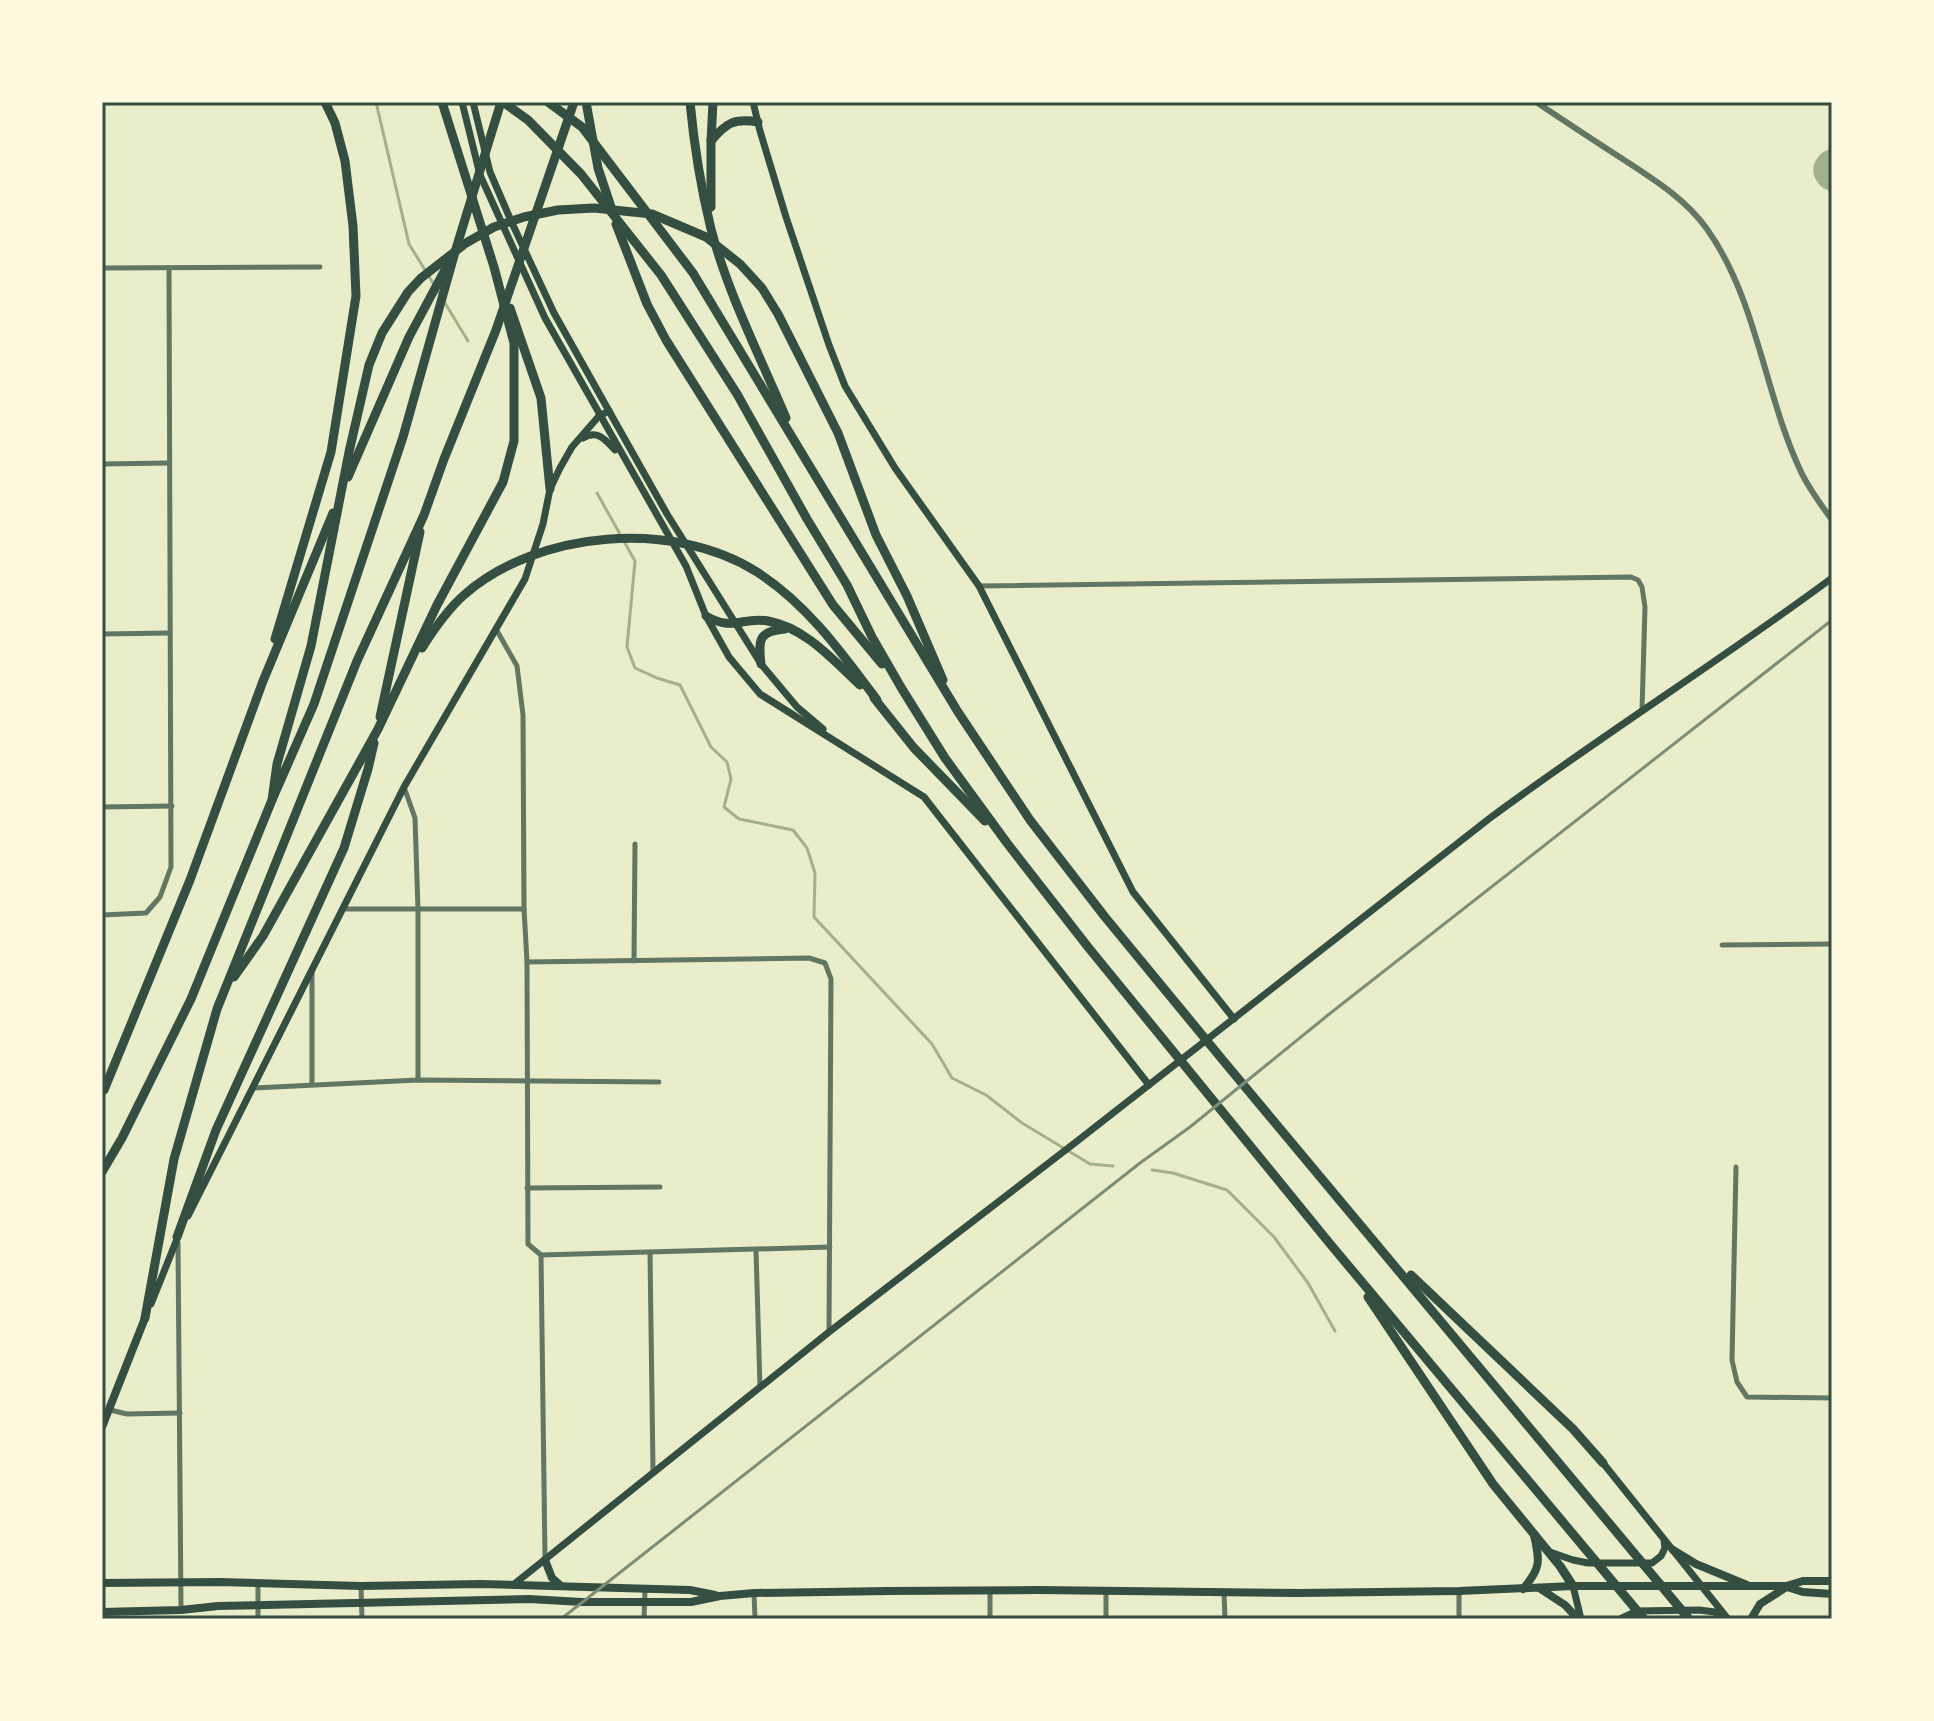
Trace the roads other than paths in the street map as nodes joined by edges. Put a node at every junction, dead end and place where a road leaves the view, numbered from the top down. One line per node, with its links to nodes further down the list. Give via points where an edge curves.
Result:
1 (325, 102): 43 (highway, via 345,161 356,296 331,452)
2 (442, 102): 20 (highway)
3 (462, 102): 24 (main road, via 480,175 502,227)
4 (473, 102): 23 (main road, via 490,172 512,223)
5 (502, 102): 18 (highway); 44 (highway, via 581,174 661,275 737,394)
6 (548, 102): 15 (highway)
7 (562, 102): 15 (highway)
8 (574, 102): 31 (highway, via 496,330)
9 (586, 102): 44 (highway, via 598,168 624,246 666,340 833,605)
10 (690, 102): 17 (highway)
11 (713, 102): 16 (highway)
12 (753, 102): 14 (main road)
13 (1536, 102): 32 (street, via 1667,189 1705,227 1739,290 1789,444)
14 (758, 122): 16 (highway, via 731,122); 34 (main road, via 845,386 895,468)
15 (582, 127): 26 (highway, via 693,273)
16 (711, 141): 17 (highway)
17 (711, 230): 26 (highway)
18 (455, 252): 43 (highway, via 409,337); 50 (highway, via 403,437 314,704)
19 (320, 267): 22 (street)
20 (494, 267): 30 (highway, via 541,398); 42 (highway, via 514,343 514,441 503,482)
21 (102, 268): 22 (street)
22 (169, 268): 27 (street)
23 (609, 411): 24 (main road); 36 (main road)
24 (599, 416): 25 (main road); 29 (main road)
25 (572, 447): 29 (main road, via 587,435 598,435); 30 (main road)
26 (798, 447): 47 (highway)
27 (169, 463): 28 (street); 39 (street)
28 (102, 464)
29 (627, 464): 35 (main road, via 686,566)
30 (550, 489): 37 (main road, via 532,561)
31 (424, 515): 64 (highway, via 357,661); 77 (highway, via 368,769 344,848 216,1130)
32 (1832, 520)
33 (1832, 578): 46 (main road)
34 (979, 586): 46 (street, via 1631,577 1642,587 1645,607); 65 (main road, via 1133,892)
35 (706, 616): 36 (highway); 48 (main road, via 729,657 760,694)
36 (736, 624): 38 (highway, via 765,620); 41 (main road)
37 (496, 629): 49 (main road); 56 (street, via 517,666 523,715)
38 (792, 629): 41 (highway, via 766,633 759,648); 45 (highway, via 814,642)
39 (170, 633): 40 (street); 51 (street)
40 (102, 634)
41 (761, 664): 48 (main road, via 797,707)
42 (405, 673): 45 (highway, via 464,595 497,572 572,544 646,538 726,555 758,572 801,606); 64 (highway, via 263,936)
43 (263, 681): 72 (highway, via 190,880)
44 (902, 689): 53 (highway)
45 (877, 700): 53 (highway, via 914,748)
46 (1642, 710): 65 (main road, via 1490,818)
47 (958, 712): 50 (highway, via 876,535 838,433 762,288 706,237 652,214 558,210 494,227 466,243 421,278 382,333 369,365 311,646); 82 (highway, via 1030,820 1105,917)
48 (837, 741): 70 (main road, via 924,797)
49 (404, 787): 55 (main road); 57 (street, via 415,818)
50 (272, 800): 74 (highway, via 191,999)
51 (172, 806): 52 (street); 58 (street, via 171,867 160,897 146,913)
52 (102, 807)
53 (1007, 843): 84 (highway)
54 (635, 844): 61 (street)
55 (342, 909): 57 (street); 63 (main road)
56 (524, 909): 57 (street); 62 (street)
57 (418, 910): 66 (street)
58 (102, 915)
59 (1832, 944): 60 (street)
60 (1722, 945)
61 (634, 961): 62 (street); 78 (street, via 809,958 825,963 831,979)
62 (527, 962): 67 (street)
63 (312, 971): 69 (street); 71 (main road)
64 (225, 990): 83 (highway, via 174,1159)
65 (1234, 1019): 70 (main road)
66 (418, 1080): 67 (street); 69 (street)
67 (526, 1082): 68 (street); 76 (street)
68 (659, 1082)
69 (312, 1084): 71 (street)
70 (1149, 1085): 85 (main road)
71 (253, 1088): 77 (main road)
72 (103, 1091)
73 (1736, 1167): 87 (street, via 1732,1367 1737,1382 1747,1397)
74 (102, 1172)
75 (660, 1187): 76 (street)
76 (527, 1188): 81 (street, via 528,1244)
77 (177, 1237): 83 (main road); 89 (street)
78 (830, 1247): 79 (street); 85 (street)
79 (756, 1250): 80 (street); 86 (street)
80 (650, 1253): 81 (street); 92 (street)
81 (541, 1255): 97 (street)
82 (1429, 1299): 91 (highway, via 1573,1429); 139 (highway)
83 (145, 1318): 88 (main road)
84 (1394, 1327): 93 (highway, via 1493,1484); 138 (highway)
85 (829, 1332): 86 (main road)
86 (760, 1388): 92 (main road)
87 (1832, 1398)
88 (110, 1410): 89 (street); 90 (main road)
89 (180, 1413): 100 (street)
90 (102, 1427)
91 (1603, 1463): 94 (main road)
92 (653, 1472): 97 (main road)
93 (1534, 1535): 96 (highway); 113 (main road, via 1539,1568)
94 (1664, 1539): 95 (main road); 96 (main road, via 1661,1556 1652,1563 1588,1563)
95 (1673, 1550): 109 (main road); 110 (main road)
96 (1548, 1551): 107 (highway)
97 (545, 1560): 98 (main road); 106 (main road)
98 (529, 1574): 103 (main road); 104 (main road)
99 (1832, 1581): 108 (main road)
100 (181, 1582): 101 (main road); 102 (main road); 125 (street)
101 (102, 1583)
102 (258, 1583): 105 (main road); 124 (street)
103 (513, 1585): 104 (main road); 105 (main road)
104 (529, 1585): 106 (main road); 121 (main road)
105 (361, 1586): 123 (street)
106 (561, 1586): 112 (main road)
107 (1573, 1586): 109 (main road); 111 (main road); 136 (main road)
108 (1786, 1586): 110 (main road); 119 (main road); 141 (main road, via 1760,1604)
109 (1702, 1587): 110 (main road); 140 (main road)
110 (1752, 1587)
111 (1538, 1588): 113 (main road); 136 (main road)
112 (645, 1589): 120 (main road); 122 (street)
113 (1523, 1589): 115 (main road)
114 (990, 1591): 116 (main road); 118 (main road); 132 (street)
115 (1459, 1591): 117 (main road); 135 (street)
116 (1106, 1592): 117 (main road); 133 (street)
117 (1224, 1592): 134 (street)
118 (754, 1593): 120 (main road); 131 (street)
119 (1832, 1594)
120 (720, 1596): 122 (main road)
121 (529, 1599): 122 (main road); 123 (main road)
122 (644, 1602): 130 (street)
123 (361, 1604): 124 (main road); 129 (street)
124 (258, 1605): 125 (main road); 128 (street)
125 (181, 1610): 127 (main road)
126 (102, 1612): 127 (main road)
127 (146, 1615)
128 (258, 1619)
129 (362, 1619)
130 (644, 1619)
131 (755, 1619)
132 (990, 1619)
133 (1106, 1619)
134 (1225, 1619)
135 (1459, 1619)
136 (1580, 1619)
137 (1620, 1619): 140 (main road, via 1637,1611 1699,1610)
138 (1644, 1619)
139 (1689, 1619)
140 (1726, 1619)
141 (1751, 1619)

